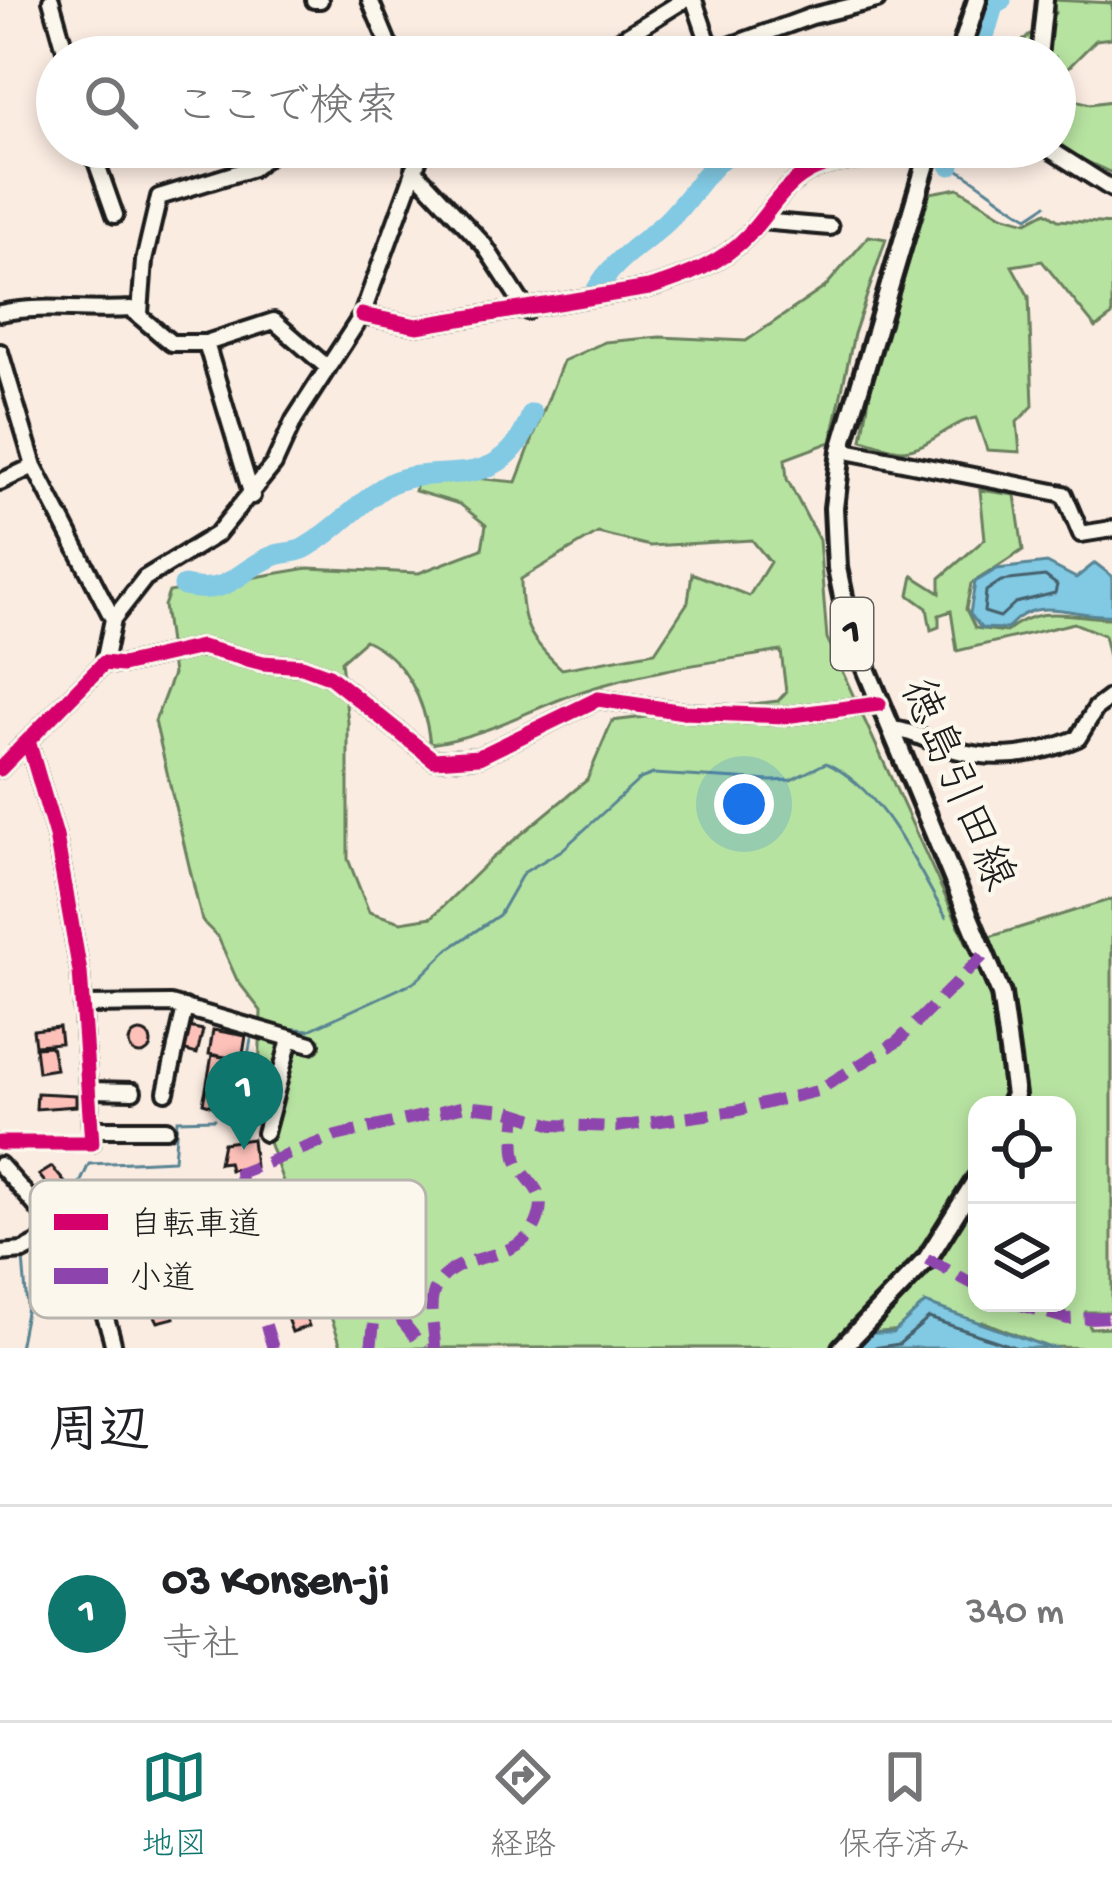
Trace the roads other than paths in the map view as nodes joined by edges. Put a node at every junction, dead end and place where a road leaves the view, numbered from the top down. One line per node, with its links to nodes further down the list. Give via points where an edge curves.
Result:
1 (51, 0): 8 (street)
2 (370, 0): 9 (street)
3 (684, 0): 10 (street)
4 (694, 0): 11 (street)
5 (877, 0): 12 (street)
6 (977, 0): 13 (main road)
7 (1045, 0): 14 (street)
8 (61, 36)
9 (385, 36)
10 (626, 36)
11 (706, 36)
12 (758, 36)
13 (966, 36)
14 (1041, 36)
15 (1076, 166): 21 (street)
16 (98, 168): 22 (street)
17 (253, 168): 27 (street, via 159,197)
18 (821, 168): 23 (street)
19 (925, 168): 32 (main road, 徳島引田線 / 1)
20 (413, 169): 25 (street, via 484,244); 28 (street)
21 (1112, 189)
22 (115, 215)
23 (760, 221): 24 (street); 25 (street, via 736,247 684,278)
24 (830, 227)
25 (527, 310): 28 (street, via 417,326)
26 (0, 313): 27 (street, via 42,306)
27 (140, 314): 29 (street, via 171,343)
28 (362, 315): 31 (street)
29 (206, 344): 31 (street, via 274,321); 35 (street)
30 (0, 352): 33 (street)
31 (328, 368): 35 (street)
32 (841, 450): 36 (street, via 1064,494 1082,534); 40 (main road, 徳島引田線 / 1, via 837,568)
33 (34, 466): 34 (street); 37 (street)
34 (0, 482)
35 (252, 496): 37 (street, via 190,555 145,578)
36 (1112, 529)
37 (113, 620): 38 (street)
38 (104, 663): 40 (street, via 200,647 302,666 329,676 434,760 479,758 598,699 784,716); 42 (street)
39 (1112, 696): 41 (street, via 1078,739 1029,755 954,750)
40 (879, 704): 41 (main road, 徳島引田線 / 1)
41 (891, 729): 51 (main road, 徳島引田線 / 1, via 1001,994)
42 (29, 744): 43 (street); 44 (street, via 56,836)
43 (0, 769)
44 (84, 1005): 45 (street); 48 (street)
45 (185, 1007): 46 (street); 50 (street)
46 (290, 1039): 47 (street); 54 (street)
47 (310, 1044)
48 (91, 1090): 49 (street); 52 (street)
49 (133, 1091)
50 (166, 1092)
51 (1014, 1096)
52 (92, 1129): 53 (street); 55 (street, via 87,1147)
53 (166, 1129)
54 (265, 1133)
55 (0, 1143)
56 (0, 1165): 58 (street)
57 (968, 1194): 63 (main road, via 927,1259)
58 (30, 1200)
59 (30, 1247): 60 (street)
60 (0, 1253)
61 (104, 1318): 62 (street)
62 (114, 1348)
63 (842, 1348)

